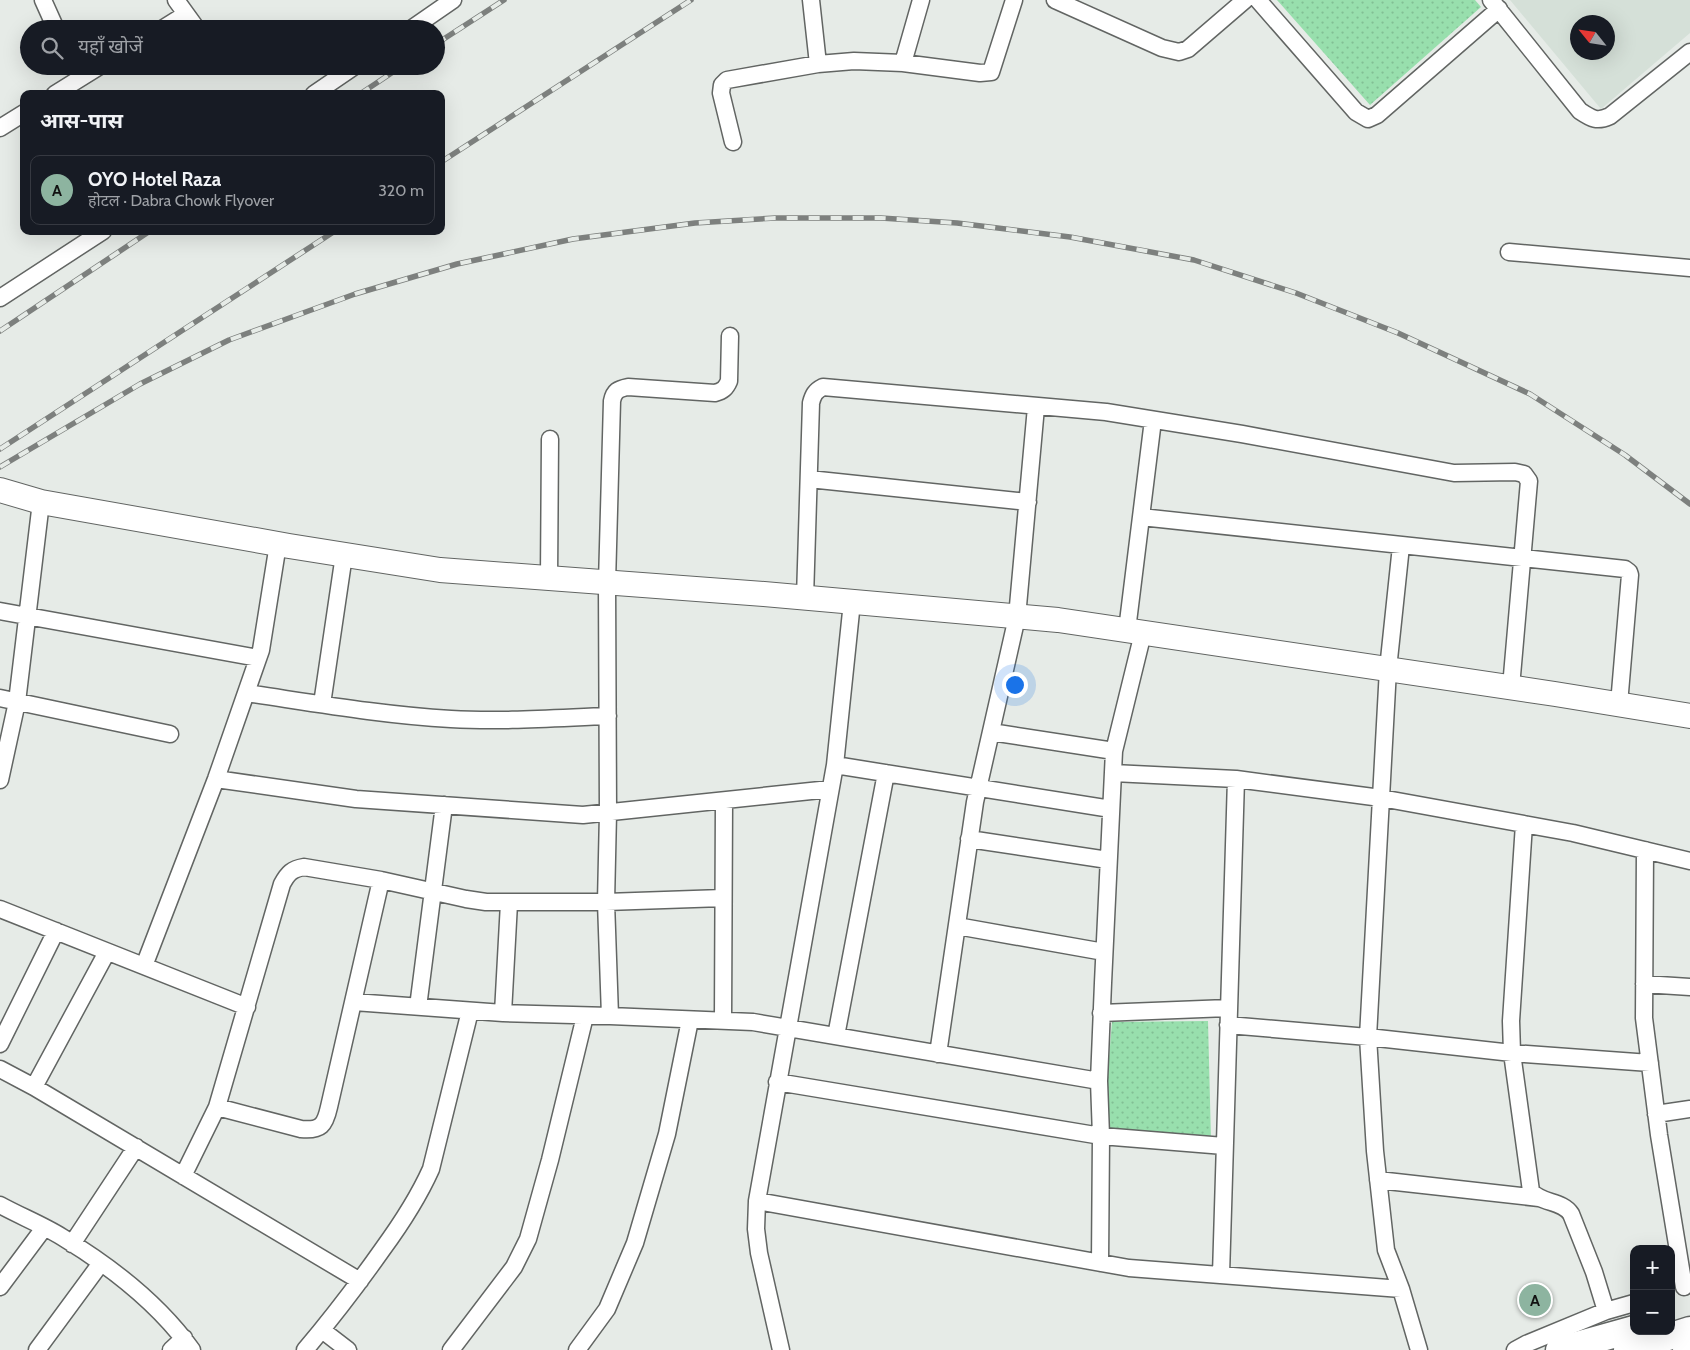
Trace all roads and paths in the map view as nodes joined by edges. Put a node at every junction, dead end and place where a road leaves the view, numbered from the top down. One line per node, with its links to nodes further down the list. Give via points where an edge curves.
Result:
1 (43, 0): 12 (street)
2 (176, 0): 11 (street)
3 (454, 0): 15 (street)
4 (811, 0): 18 (street)
5 (921, 0): 17 (street)
6 (1014, 0): 17 (street, via 991,72)
7 (1055, 0): 8 (street, via 1162,48 1179,52 1188,49)
8 (1245, 0)
9 (1258, 0): 10 (street, via 1356,112 1368,119 1377,115)
10 (1495, 5): 16 (street, via 1580,111 1590,118 1600,120 1610,116)
11 (186, 14): 13 (street); 14 (street)
12 (52, 20)
13 (176, 20)
14 (190, 20)
15 (424, 20)
16 (1690, 52)
17 (903, 63): 18 (street, via 854,61)
18 (818, 64): 25 (street, via 727,80 721,92)
19 (73, 75): 21 (street)
20 (342, 75): 22 (street)
21 (59, 90)
22 (320, 90)
23 (20, 116): 24 (street)
24 (0, 128)
25 (733, 142)
26 (97, 235): 29 (street)
27 (1509, 252): 28 (street)
28 (1690, 268)
29 (0, 298)
30 (730, 336): 44 (street, via 729,381 721,391 628,387 619,388 614,394)
31 (1036, 407): 32 (street, via 1106,412); 34 (street, via 823,387 814,394 811,403); 37 (street)
32 (1153, 420): 38 (street); 42 (street, via 1454,473 1524,474 1529,481)
33 (550, 439): 43 (street)
34 (809, 479): 37 (street); 45 (street)
35 (0, 490): 36 (street)
36 (41, 502): 39 (street); 48 (street)
37 (1028, 502): 49 (street)
38 (1141, 517): 40 (street); 50 (street)
39 (278, 544): 41 (street); 51 (street)
40 (1401, 546): 42 (street); 52 (street)
41 (344, 555): 43 (street, via 440,570); 57 (street)
42 (1522, 559): 53 (street); 58 (street, via 1629,572)
43 (549, 579): 44 (street)
44 (607, 583): 45 (street); 59 (street)
45 (806, 598): 46 (street)
46 (852, 602): 49 (street); 64 (street)
47 (0, 611): 48 (street)
48 (27, 615): 51 (street); 56 (street)
49 (1017, 617): 50 (street); 61 (street)
50 (1135, 632): 52 (street); 63 (street)
51 (258, 658): 54 (street)
52 (1388, 669): 53 (street); 72 (street)
53 (1511, 687): 58 (street)
54 (246, 693): 57 (street); 67 (street)
55 (0, 698): 56 (street)
56 (16, 702): 62 (street); 69 (street)
57 (322, 704): 59 (street, via 452,719)
58 (1619, 704): 60 (street)
59 (608, 716): 76 (street)
60 (1690, 716)
61 (991, 732): 63 (street); 70 (street)
62 (170, 734)
63 (1114, 752): 66 (street)
64 (835, 765): 65 (street); 71 (street)
65 (886, 773): 70 (street); 108 (street)
66 (1113, 773): 68 (street); 75 (street)
67 (216, 778): 74 (street, via 356,799); 92 (street)
68 (1236, 779): 72 (street); 98 (street)
69 (0, 780)
70 (978, 787): 75 (street); 78 (street)
71 (830, 789): 73 (street); 107 (street)
72 (1381, 798): 77 (street); 109 (street)
73 (724, 800): 76 (street); 84 (street)
74 (444, 805): 76 (street, via 583,815); 83 (street)
75 (1110, 809): 80 (street)
76 (608, 813): 85 (street)
77 (1524, 824): 79 (street); 111 (street, via 1511,1012)
78 (969, 839): 80 (street); 88 (street)
79 (1645, 850): 81 (street); 93 (street)
80 (1108, 860): 91 (street)
81 (1690, 861)
82 (381, 880): 83 (street); 95 (street); 96 (street, via 304,867 293,869 286,875)
83 (434, 892): 86 (street); 97 (street)
84 (723, 898): 85 (street); 105 (street)
85 (606, 902): 86 (street); 103 (street)
86 (508, 903): 100 (street)
87 (0, 909): 89 (street)
88 (957, 926): 91 (street); 112 (street)
89 (56, 931): 90 (street); 110 (street)
90 (107, 952): 92 (street); 117 (street)
91 (1104, 952): 101 (street)
92 (144, 966): 96 (street)
93 (1644, 984): 94 (street); 113 (street, via 1644,1018)
94 (1690, 987)
95 (354, 1002): 97 (street); 118 (street, via 322,1126 313,1130 301,1129)
96 (247, 1007): 118 (street)
97 (418, 1007): 99 (street)
98 (1228, 1008): 101 (street); 106 (street)
99 (470, 1011): 100 (street); 134 (street, via 431,1169 409,1212)
100 (503, 1013): 102 (street)
101 (1102, 1013): 115 (street)
102 (585, 1016): 103 (street); 151 (street, via 528,1239 514,1267)
103 (610, 1016): 104 (street)
104 (690, 1020): 105 (street); 152 (street, via 667,1134 635,1243 606,1309)
105 (723, 1021): 107 (street)
106 (1228, 1025): 109 (street); 122 (street)
107 (787, 1028): 108 (street); 116 (street)
108 (836, 1036): 112 (street)
109 (1368, 1036): 111 (street); 125 (street)
110 (0, 1044)
111 (1512, 1053): 113 (street); 126 (street, via 1531,1191)
112 (938, 1054): 115 (street)
113 (1650, 1063): 120 (street)
114 (0, 1068): 117 (street)
115 (1099, 1081): 121 (street)
116 (777, 1082): 121 (street); 127 (street)
117 (34, 1087): 123 (street)
118 (217, 1107): 124 (street)
119 (1690, 1109): 120 (street)
120 (1656, 1114): 136 (street)
121 (1101, 1136): 122 (street); 132 (street)
122 (1224, 1146): 133 (street)
123 (136, 1147): 124 (street); 130 (street)
124 (183, 1176): 134 (street)
125 (1378, 1180): 126 (street); 137 (street, via 1386,1250)
126 (1538, 1198): 139 (street, via 1566,1207 1572,1214)
127 (756, 1201): 132 (street); 153 (street, via 759,1253)
128 (0, 1206): 129 (street)
129 (44, 1228): 130 (street); 135 (street)
130 (72, 1244): 131 (street)
131 (101, 1263): 145 (street, via 143,1296); 147 (street)
132 (1100, 1263): 133 (street)
133 (1221, 1275): 137 (street)
134 (360, 1281): 142 (street)
135 (0, 1287)
136 (1682, 1288)
137 (1401, 1289): 154 (street)
138 (1630, 1303): 139 (street)
139 (1606, 1311): 155 (street)
140 (1690, 1313): 141 (main road)
141 (1675, 1317)
142 (322, 1330): 149 (street); 150 (street)
143 (1630, 1330): 156 (main road)
144 (1690, 1330): 157 (main road)
145 (188, 1344): 148 (street)
146 (1690, 1347): 158 (street)
147 (36, 1350)
148 (171, 1350)
149 (305, 1350)
150 (348, 1350)
151 (451, 1350)
152 (577, 1350)
153 (781, 1350)
154 (1419, 1350)
155 (1515, 1350)
156 (1559, 1350)
157 (1627, 1350)
158 (1681, 1350)

